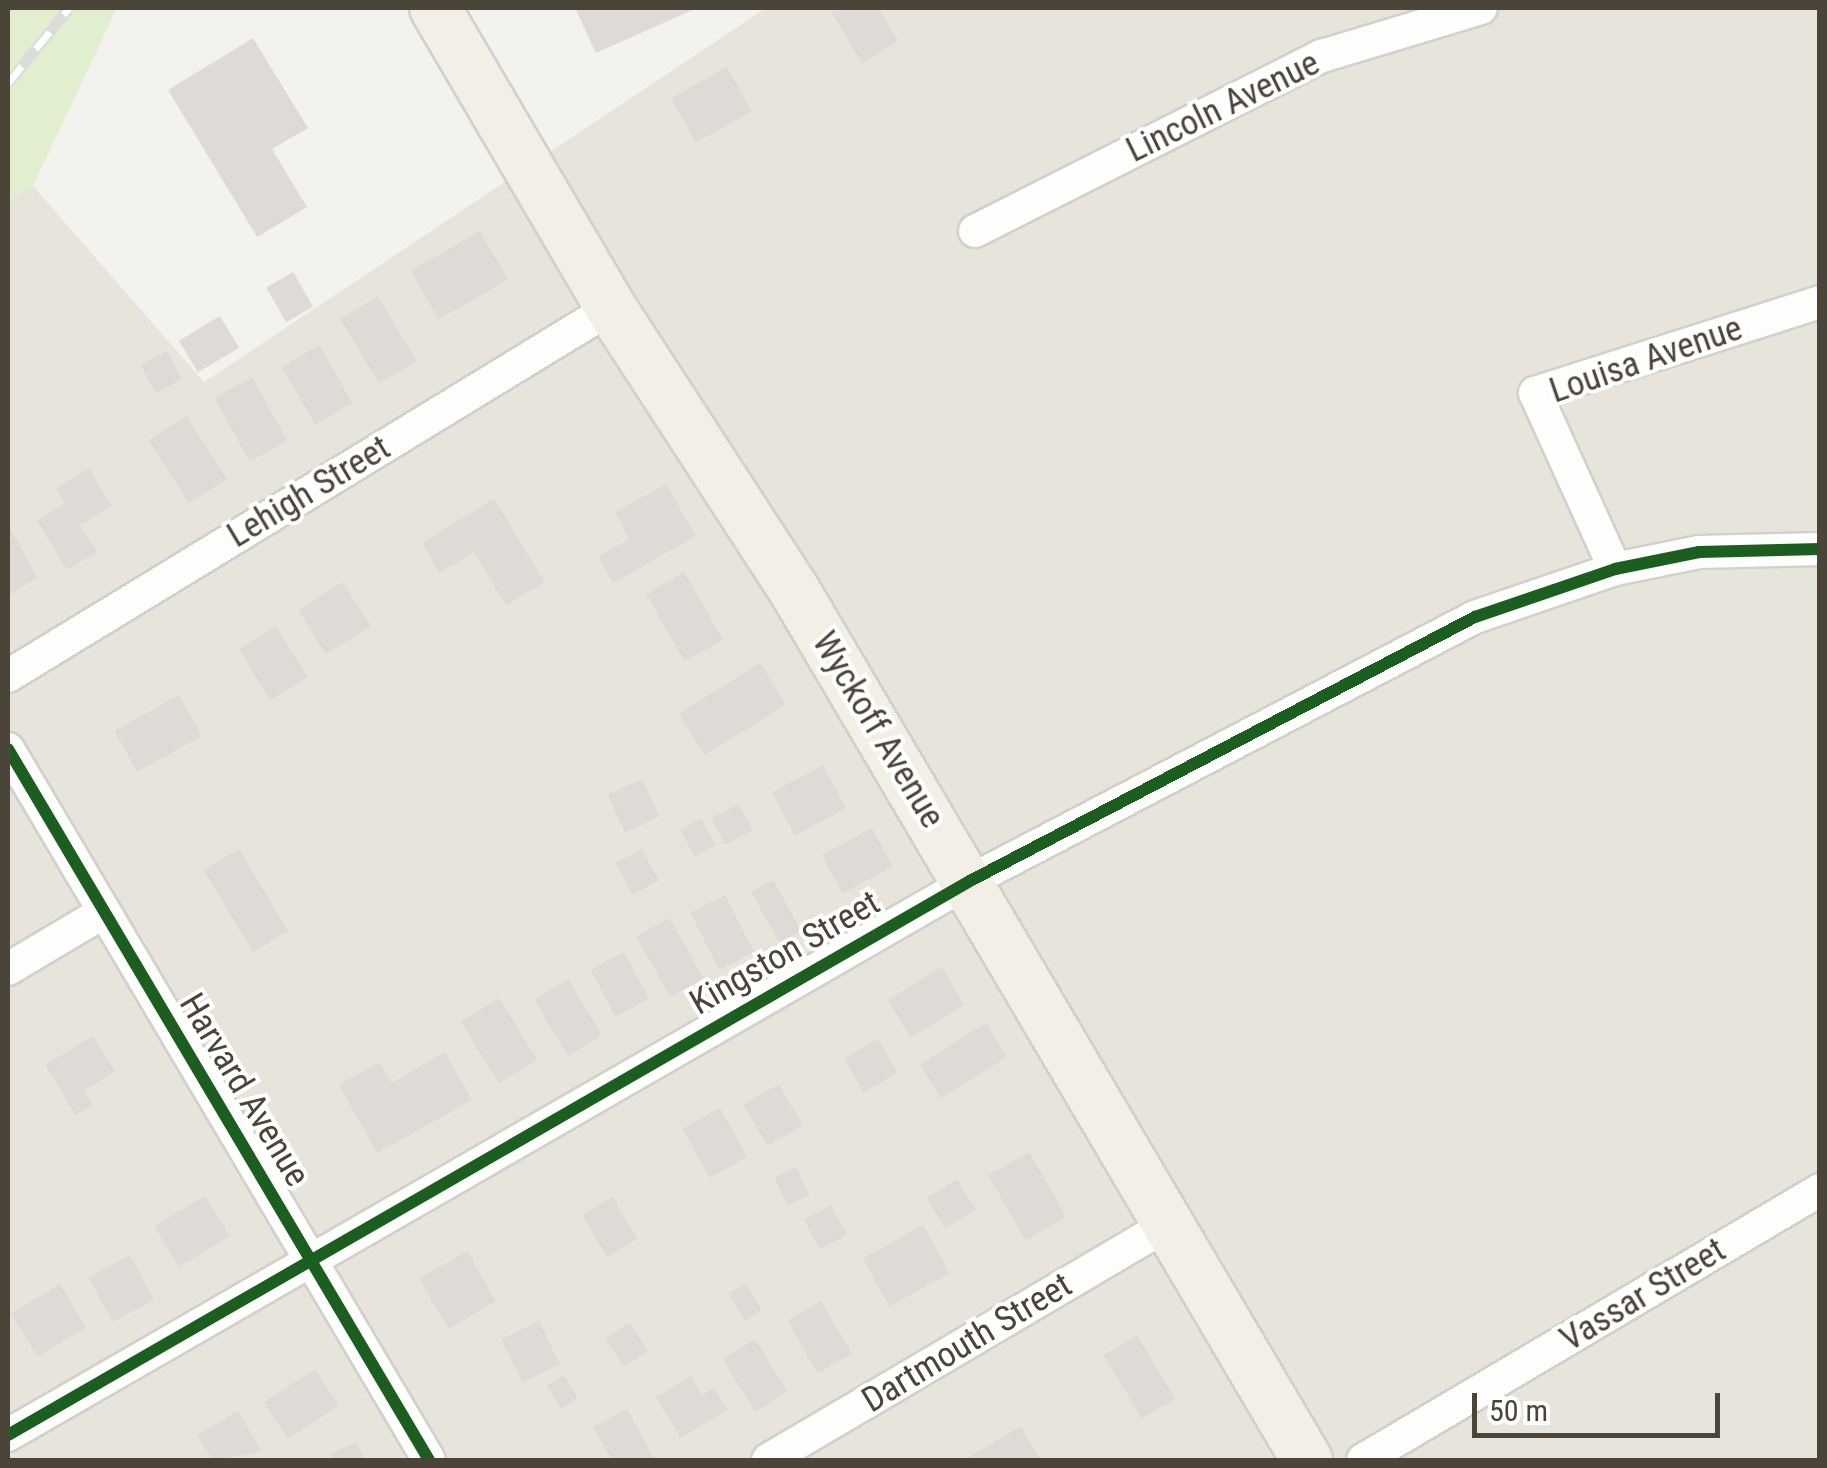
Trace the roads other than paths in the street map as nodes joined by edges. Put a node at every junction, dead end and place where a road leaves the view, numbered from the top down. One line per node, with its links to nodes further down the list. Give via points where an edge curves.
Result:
1 (435, 8): 5 (main road, Wyckoff Avenue)
2 (1482, 8): 3 (street, Lincoln Avenue, via 1322,56)
3 (975, 230)
4 (1820, 302): 7 (street, Louisa Avenue, via 1535,392)
5 (611, 308): 8 (street, Lehigh Street); 10 (main road, Wyckoff Avenue, via 793,588)
6 (1820, 549): 7 (street, Kingston Street, via 1768,546)
7 (1615, 569): 10 (street, Kingston Street, via 1476,618)
8 (8, 676)
9 (8, 749): 11 (street, Harvard Avenue)
10 (968, 882): 14 (main road, Wyckoff Avenue); 15 (street, Kingston Street)
11 (104, 912): 12 (street); 15 (street, Harvard Avenue)
12 (8, 969)
13 (1820, 1190): 20 (street, Vassar Street)
14 (1165, 1226): 18 (street, Dartmouth Street); 19 (main road, Wyckoff Avenue)
15 (310, 1260): 16 (street, Kingston Street); 17 (street, Harvard Avenue)
16 (8, 1435)
17 (428, 1460)
18 (768, 1460)
19 (1307, 1460)
20 (1363, 1460)

